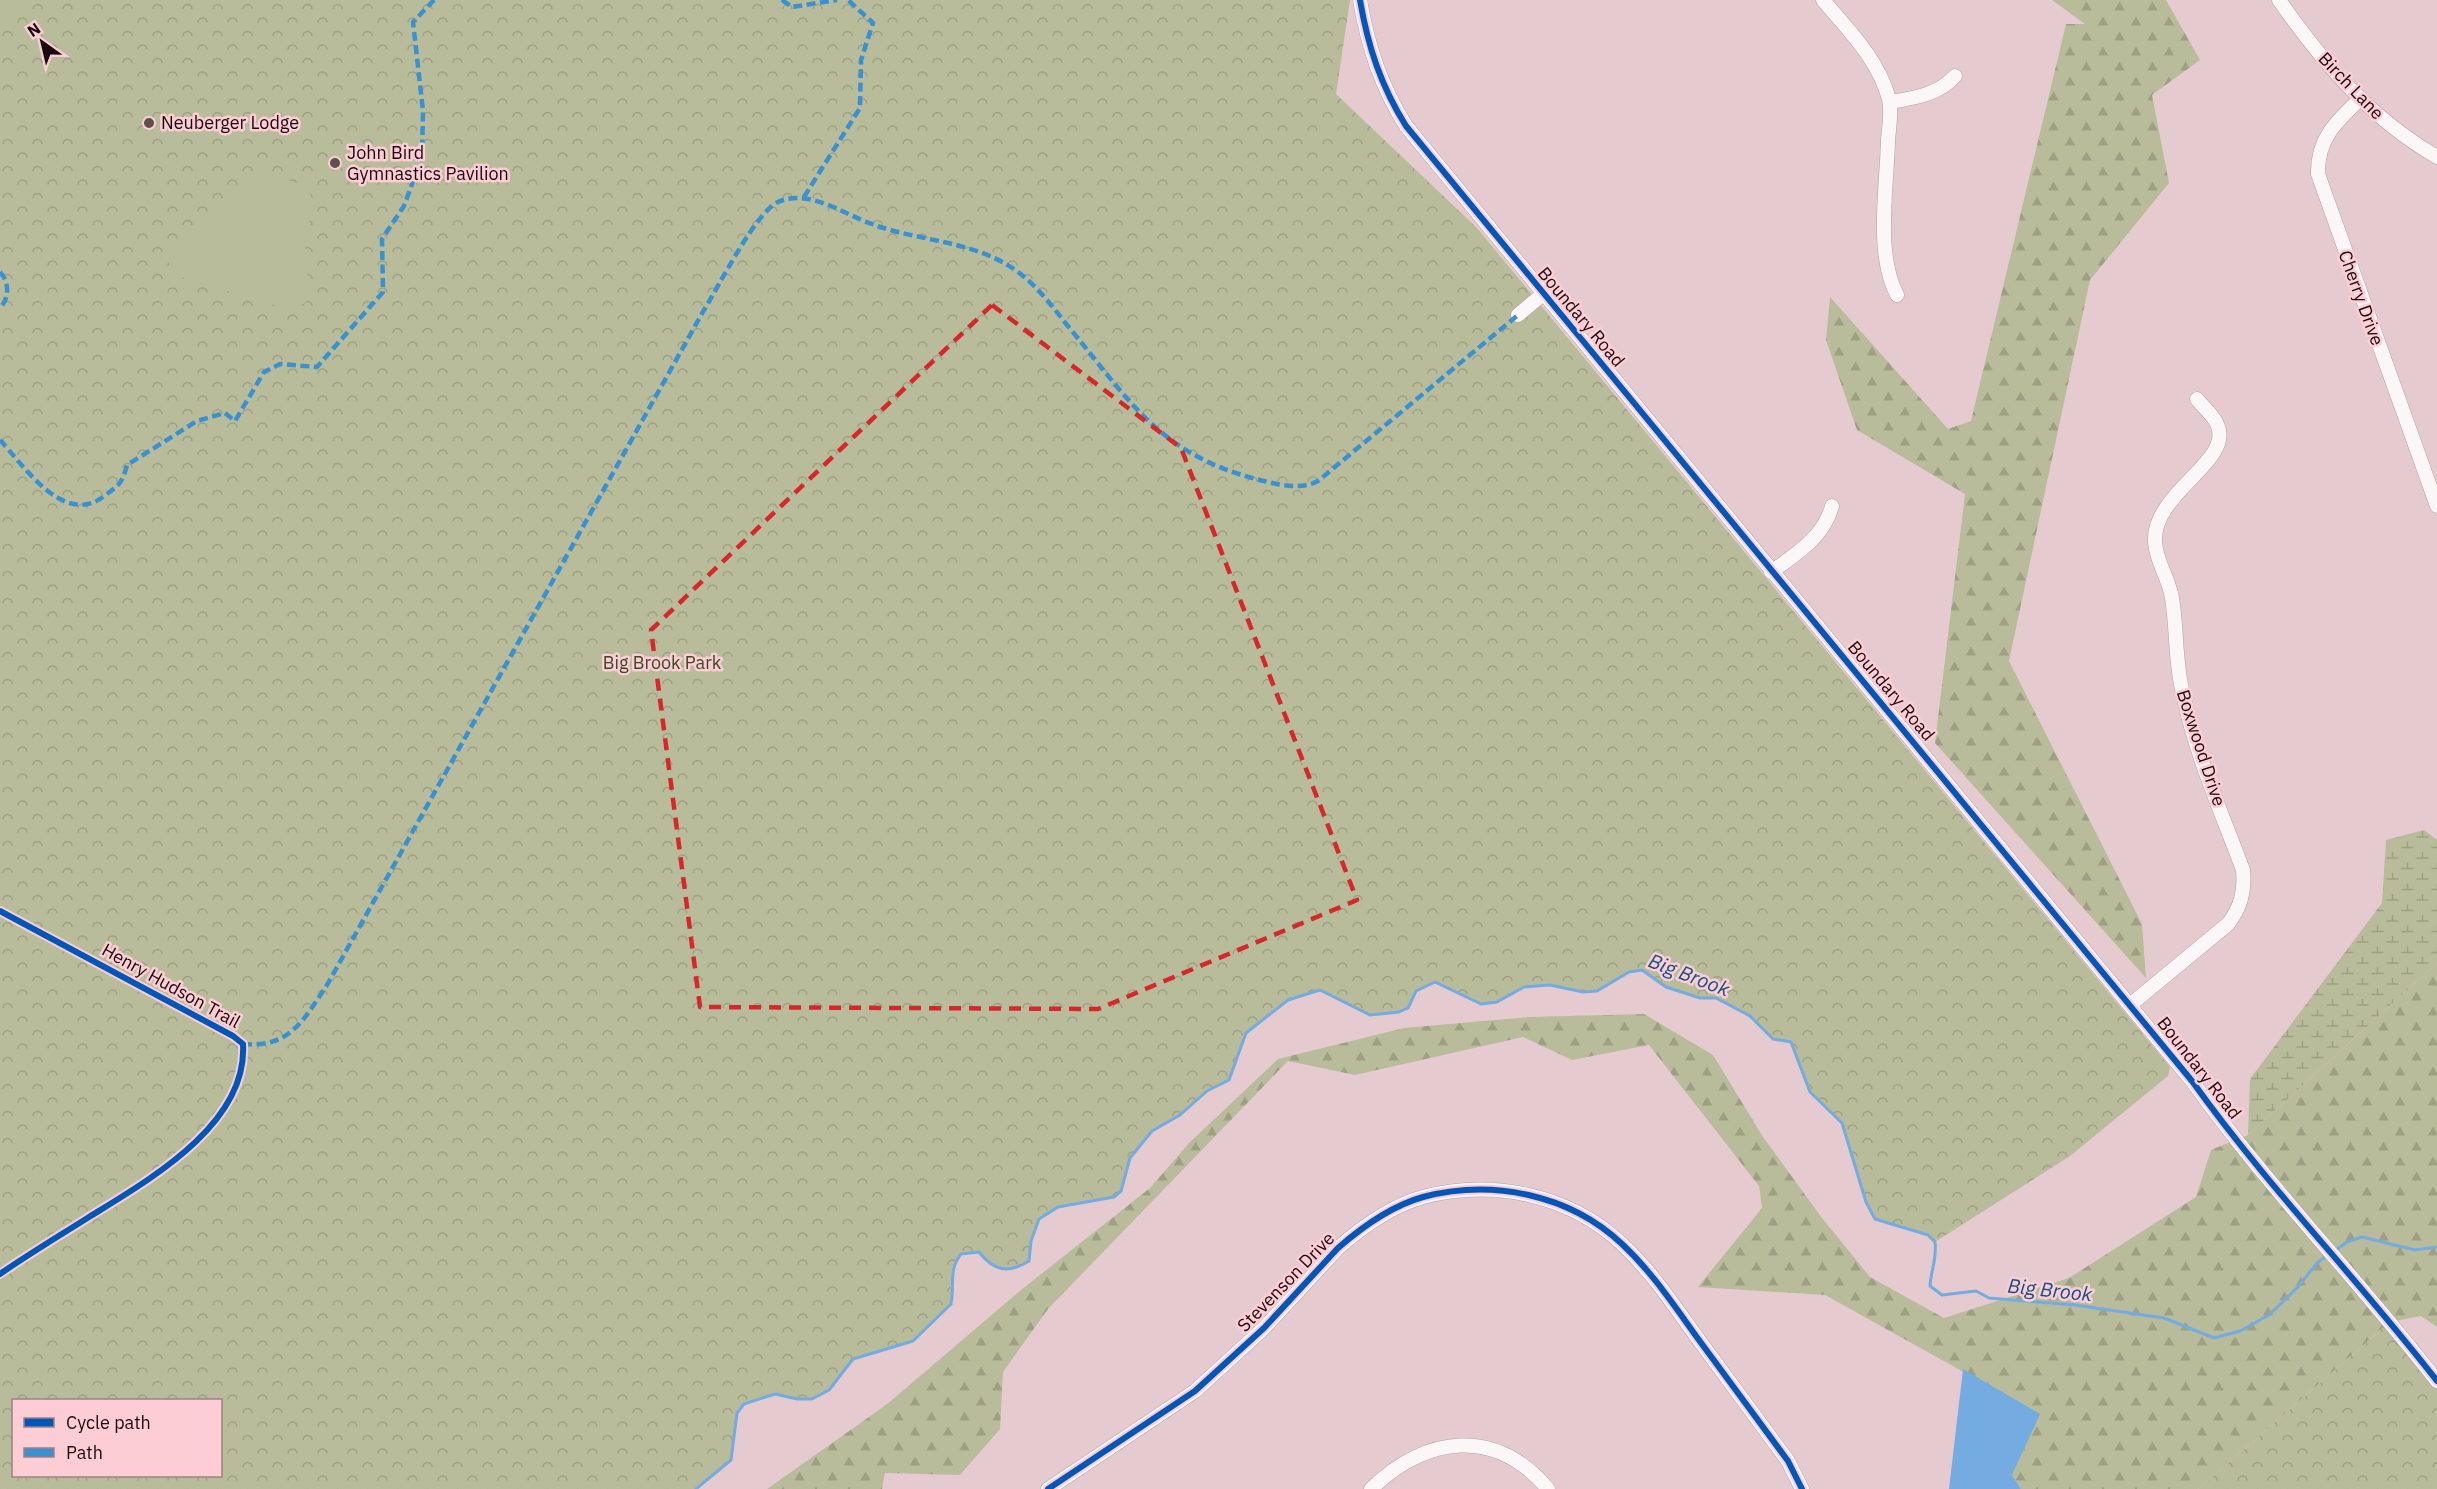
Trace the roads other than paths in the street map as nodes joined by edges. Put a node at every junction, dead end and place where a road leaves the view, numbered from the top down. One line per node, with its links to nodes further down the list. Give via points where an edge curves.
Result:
1 (1360, 0): 8 (street, Boundary Road, via 1378,75 1396,110)
2 (1823, 0): 6 (street, via 1871,58)
3 (2279, 0): 5 (street, Birch Lane)
4 (1955, 76): 6 (street, via 1927,94)
5 (2359, 100): 7 (street, Birch Lane); 13 (street, Cherry Drive, via 2326,134 2319,149 2318,174)
6 (1890, 102): 9 (street, via 1884,255)
7 (2437, 157)
8 (1543, 294): 10 (street); 14 (street, Boundary Road)
9 (1897, 295)
10 (1518, 315)
11 (2197, 399): 15 (street, Boxwood Drive, via 2216,421 2220,442 2214,454 2165,507 2155,534 2156,551 2172,595 2176,657 2186,706 2243,870 2244,883 2239,908 2228,924)
12 (1832, 506): 14 (street, via 1818,535)
13 (2437, 506)
14 (1771, 572): 15 (street, Boundary Road)
15 (2130, 1005): 16 (street, Boundary Road, via 2316,1238)
16 (2437, 1381)
17 (1048, 1489): 20 (street, Stevenson Drive, via 1195,1391 1239,1352 1356,1232 1380,1216 1421,1198 1467,1189 1513,1191 1548,1200 1581,1214 1622,1243 1651,1274 1788,1461)
18 (1371, 1489): 19 (street, via 1410,1457 1435,1448 1462,1445 1511,1458 1532,1471)
19 (1548, 1489)
20 (1802, 1489)

